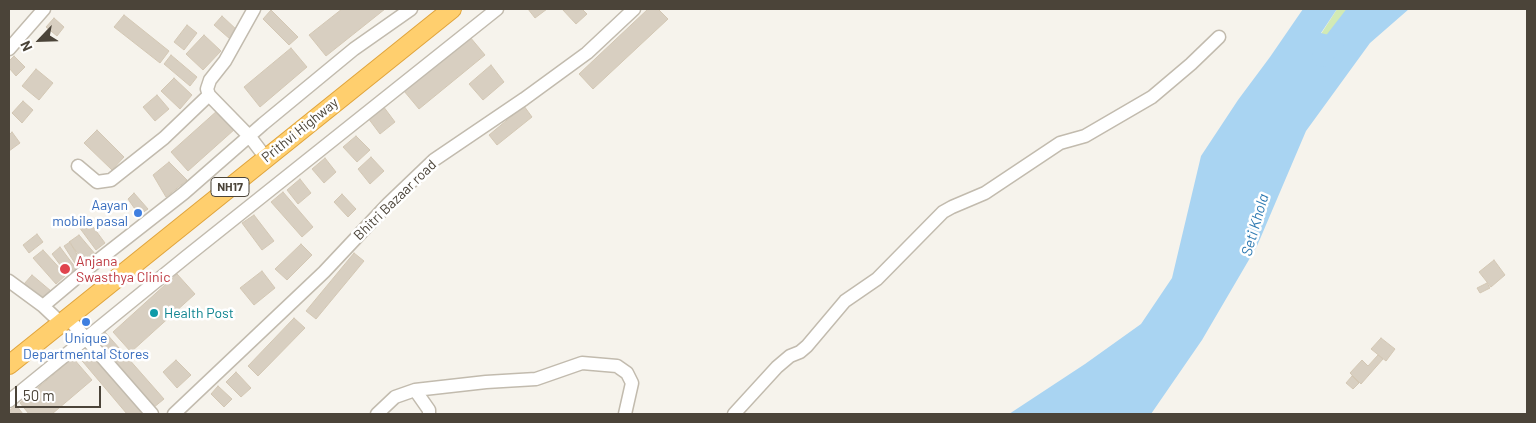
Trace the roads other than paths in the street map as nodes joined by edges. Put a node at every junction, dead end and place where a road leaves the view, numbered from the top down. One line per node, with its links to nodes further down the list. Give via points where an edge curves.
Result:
1 (44, 9): 8 (street)
2 (254, 9): 9 (street, via 225,61 210,80)
3 (411, 9): 10 (street, via 354,49)
4 (452, 9): 11 (highway, Prithvi Highway / NH17)
5 (496, 9): 16 (street)
6 (634, 9): 21 (street, Bhitri Bazaar road, via 587,53 434,160 316,279)
7 (1219, 37): 25 (street, via 1152,97 1085,136 1060,143 985,192 943,212 877,279 845,301 807,346 777,366)
8 (9, 49)
9 (209, 96): 10 (street); 12 (street, via 164,138 111,180 97,182)
10 (250, 137): 11 (street); 14 (street)
11 (266, 158): 15 (highway, Prithvi Highway / NH17)
12 (78, 166)
13 (9, 281): 14 (street)
14 (43, 306): 15 (street)
15 (64, 320): 16 (street); 17 (highway, Prithvi Highway / NH17)
16 (86, 338): 19 (street); 20 (street)
17 (9, 365)
18 (415, 390): 22 (street, via 395,397); 23 (street); 24 (street, via 536,379 582,363 617,366 627,373 632,383)
19 (9, 401)
20 (152, 414)
21 (174, 414)
22 (377, 414)
23 (429, 414)
24 (626, 414)
25 (734, 414)

